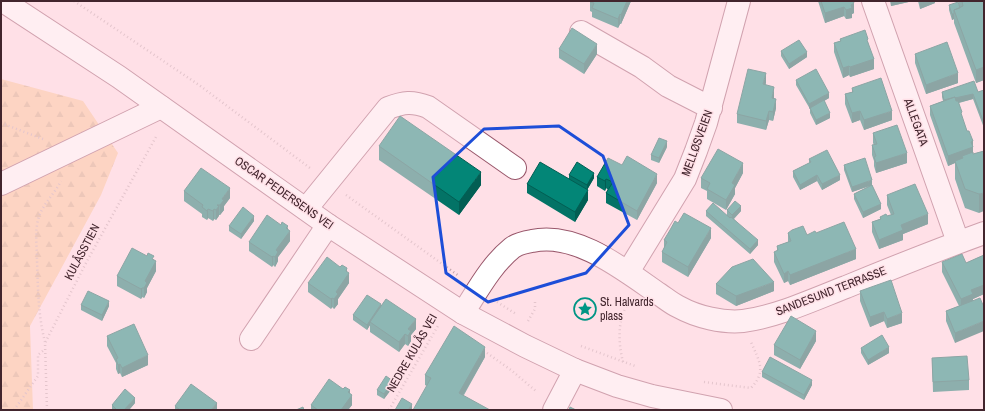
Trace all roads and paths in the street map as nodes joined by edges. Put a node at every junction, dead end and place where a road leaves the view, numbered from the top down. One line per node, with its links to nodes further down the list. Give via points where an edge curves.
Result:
1 (3, 1): 7 (street, OSCAR PEDERSENS VEI)
2 (74, 1): 11 (path, via 199,85)
3 (873, 1): 16 (street, ALLEGATA)
4 (733, 2): 6 (street, MELLØSVEIEN)
5 (581, 32): 6 (street, via 642,66 668,86)
6 (711, 108): 18 (street, MELLØSVEIEN, via 685,179)
7 (166, 110): 9 (street); 13 (street, OSCAR PEDERSENS VEI); 26 (path, KULÅSSTIEN)
8 (1, 123): 9 (path, via 50,142)
9 (57, 158): 12 (street); 26 (path, via 63,172 62,179 39,216 36,238 37,288)
10 (515, 168): 11 (street, via 428,107 416,103 401,103 388,108)
11 (327, 181): 13 (street); 17 (path)
12 (1, 184)
13 (306, 209): 14 (street, OSCAR PEDERSENS VEI)
14 (328, 225): 21 (street, OSCAR PEDERSENS VEI); 25 (street)
15 (984, 233): 16 (street, SANDESUND TERRASSE)
16 (958, 242): 23 (street, SANDESUND TERRASSE, via 808,302)
17 (460, 277)
18 (636, 278): 21 (street, SANDESUND TERRASSE, via 587,249 557,239 541,239 513,247); 23 (street, SANDESUND TERRASSE, via 679,307 724,321); 30 (path, via 620,326)
19 (535, 299): 22 (path, via 535,309)
20 (497, 302): 22 (path)
21 (457, 308): 32 (street, OSCAR PEDERSENS VEI); 37 (path, NEDRE KULÅS VEI)
22 (528, 321): 24 (path)
23 (743, 321): 33 (path, via 761,366 758,381 751,388)
24 (532, 323)
25 (251, 339)
26 (45, 343): 28 (path, KULÅSSTIEN)
27 (580, 346): 30 (path)
28 (45, 348): 35 (path, via 38,355 38,376); 36 (path, KULÅSSTIEN)
29 (486, 352): 34 (path)
30 (623, 362): 31 (path)
31 (637, 367)
32 (574, 370): 38 (street); 39 (street, OSCAR PEDERSENS VEI, via 652,396)
33 (697, 381)
34 (537, 392)
35 (14, 410)
36 (46, 410)
37 (389, 410)
38 (554, 410)
39 (721, 410)

